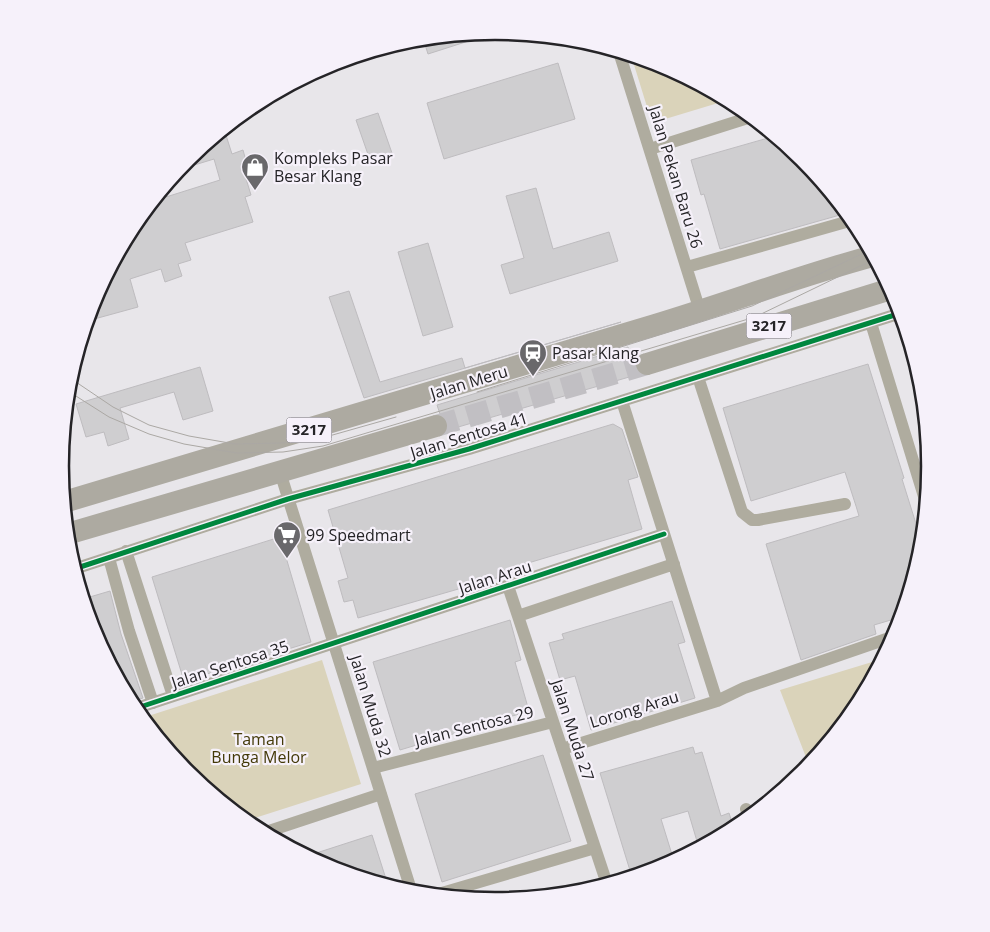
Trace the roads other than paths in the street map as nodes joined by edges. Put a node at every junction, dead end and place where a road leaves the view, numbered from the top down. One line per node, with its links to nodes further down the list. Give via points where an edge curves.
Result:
1 (622, 60): 3 (street, Jalan Pekan Baru 26)
2 (743, 120): 3 (street)
3 (650, 149): 6 (street, Jalan Pekan Baru 26)
4 (844, 222): 6 (street)
5 (867, 258): 8 (highway, Jalan Meru / 3217)
6 (687, 267): 8 (street, Jalan Pekan Baru 26)
7 (883, 291): 11 (highway, 3217)
8 (700, 311): 18 (highway, Jalan Meru / 3217)
9 (893, 316): 10 (street, Jalan Sentosa 41)
10 (871, 323): 12 (street, Jalan Sentosa 41); 16 (street)
11 (647, 364)
12 (698, 377): 13 (street, Jalan Sentosa 41); 19 (street, via 746,516 758,520)
13 (622, 401): 17 (street, Jalan Sentosa 41, via 469,449); 21 (street)
14 (436, 426): 15 (highway, Jalan Meru / 3217)
15 (280, 472): 17 (street, Jalan Muda 32); 20 (highway, Jalan Meru / 3217)
16 (920, 484)
17 (288, 499): 22 (street, Jalan Sentosa 41); 29 (street, Jalan Muda 32)
18 (71, 500)
19 (845, 504)
20 (74, 532)
21 (664, 534): 24 (street); 26 (street, Jalan Arau)
22 (126, 551): 23 (street, Jalan Sentosa 41); 30 (street)
23 (109, 558): 25 (street, Jalan Sentosa 41); 32 (street)
24 (674, 564): 27 (street); 31 (street)
25 (82, 567)
26 (508, 586): 27 (street, Jalan Muda 27); 29 (street, Jalan Arau)
27 (518, 616): 34 (street, Jalan Muda 27)
28 (884, 640): 31 (street, Lorong Arau, via 744,688)
29 (334, 643): 30 (street, Jalan Sentosa 35); 36 (street, Jalan Muda 32)
30 (173, 696): 32 (street, Jalan Sentosa 35)
31 (717, 701): 35 (street, Lorong Arau)
32 (153, 703): 33 (street, Jalan Sentosa 35)
33 (143, 706)
34 (553, 722): 35 (street, Jalan Muda 27); 36 (street, Jalan Sentosa 29)
35 (562, 749): 39 (street, Jalan Muda 27)
36 (373, 768): 37 (street, Jalan Muda 32)
37 (381, 794): 38 (street); 41 (street, Jalan Muda 32)
38 (273, 830)
39 (595, 848): 40 (street, Jalan Muda 27); 42 (street)
40 (605, 877)
41 (409, 883)
42 (453, 889)

